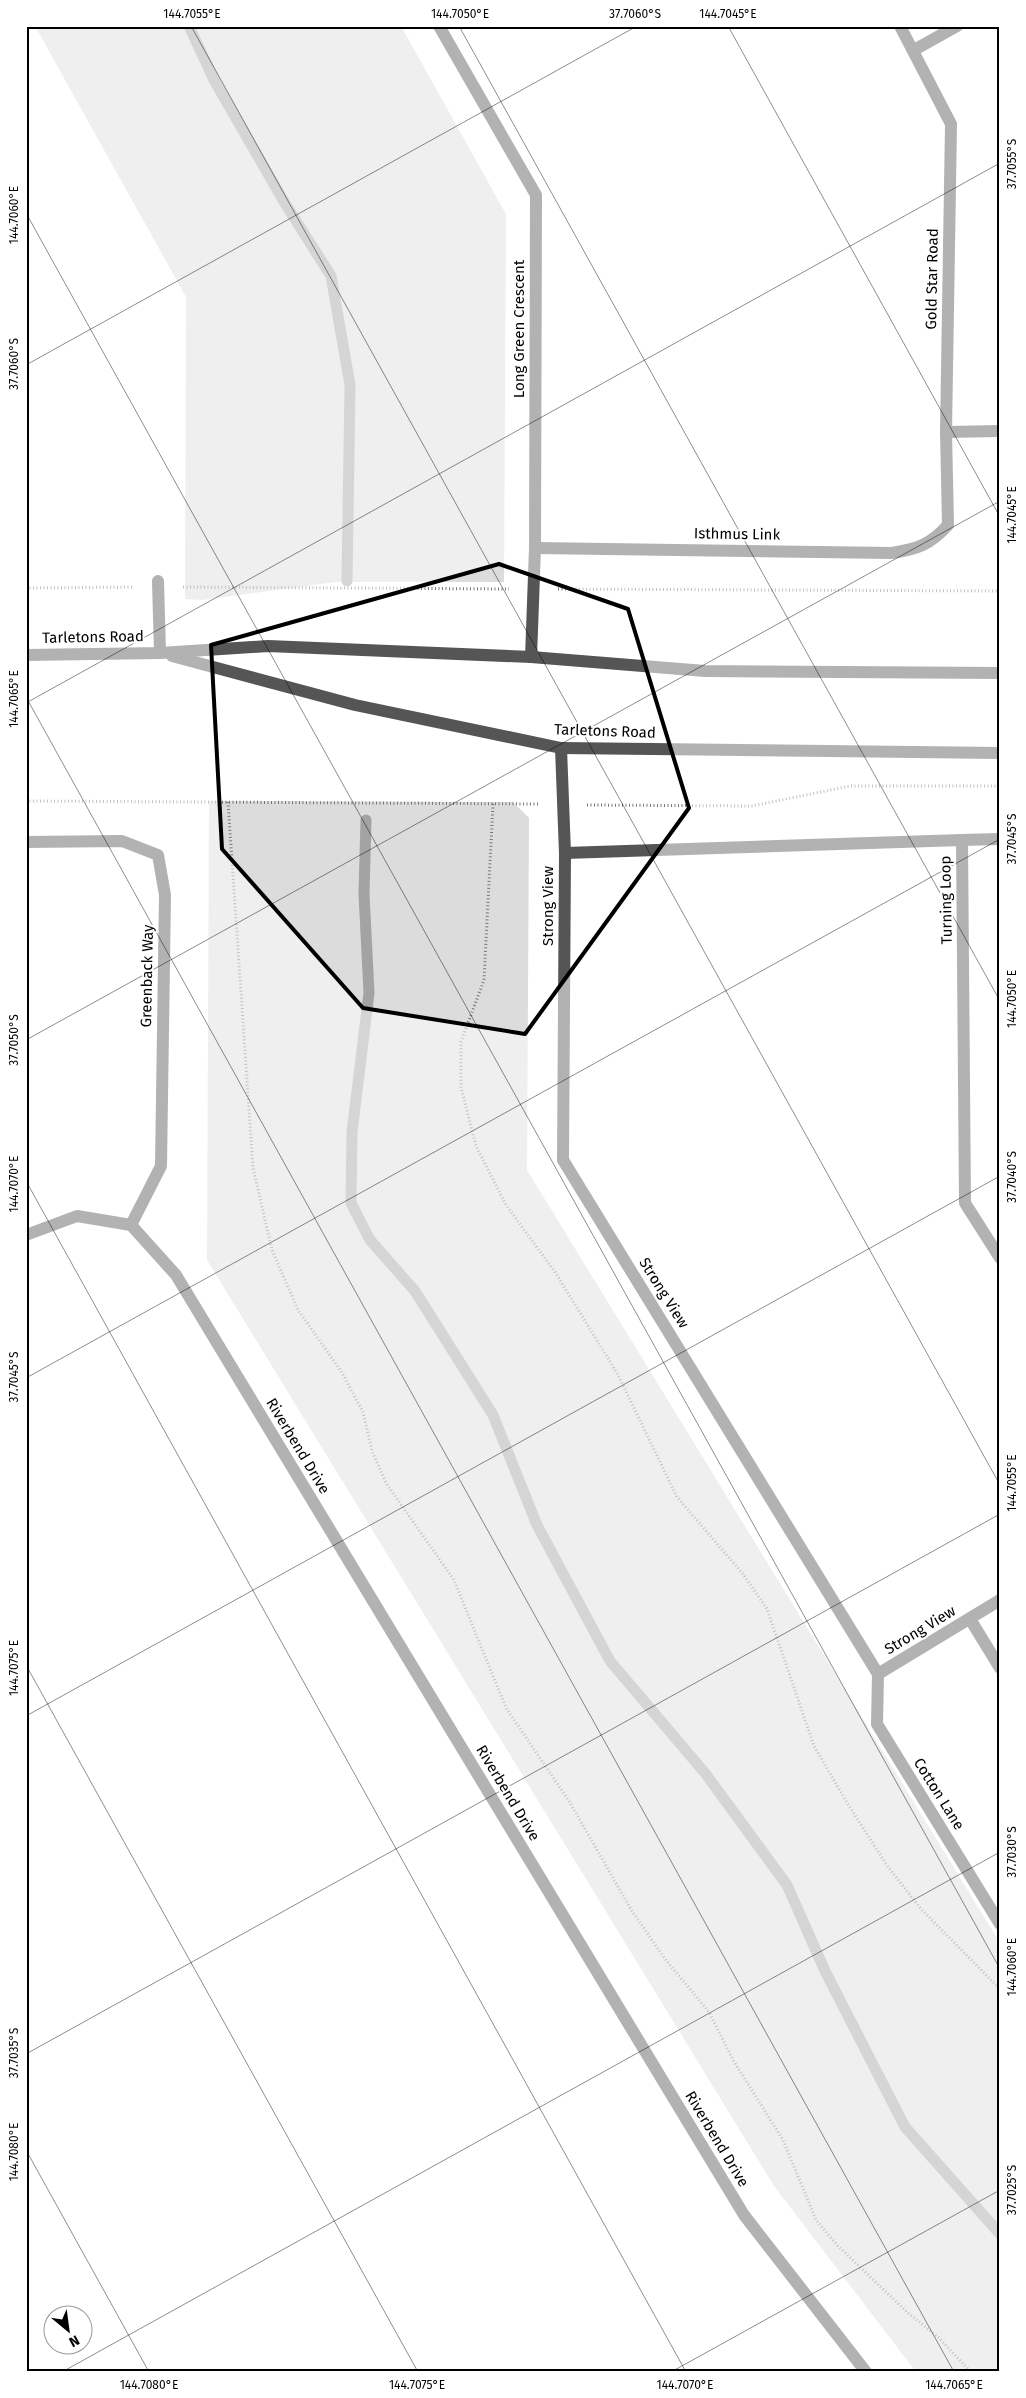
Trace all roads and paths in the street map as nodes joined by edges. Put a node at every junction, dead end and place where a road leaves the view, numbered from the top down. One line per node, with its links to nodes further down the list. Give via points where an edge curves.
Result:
1 (439, 26): 8 (street, Long Green Crescent, via 536,195)
2 (900, 26): 4 (street, Gold Star Road)
3 (957, 26): 4 (street)
4 (914, 50): 6 (street, Gold Star Road, via 951,124)
5 (1000, 431): 6 (street)
6 (946, 432): 7 (street, Gold Star Road, via 948,525)
7 (935, 539): 8 (street, Isthmus Link, via 914,549 892,552)
8 (535, 548): 12 (street, Long Green Crescent)
9 (158, 581): 10 (street)
10 (160, 653): 11 (street, Tarletons Road); 12 (street, Tarletons Road, via 268,646); 14 (street, Tarletons Road, via 355,705)
11 (26, 654)
12 (531, 657): 13 (street, Tarletons Road, via 705,671)
13 (1000, 673)
14 (561, 748): 15 (street, Tarletons Road); 20 (street, Strong View)
15 (1000, 753)
16 (1000, 786): 20 (path, via 850,786 752,806)
17 (26, 801): 18 (path)
18 (228, 802): 19 (path); 35 (path, via 253,1168 272,1250 298,1310 341,1371 363,1412 372,1451 386,1484 454,1580 506,1708 570,1801 632,1911 665,1959 709,2012 733,2060 783,2140 816,2220 838,2246 938,2337)
19 (493, 804): 20 (path); 33 (path, via 484,980 461,1042 461,1087 476,1146 506,1205 555,1272 617,1373 677,1497 743,1574 767,1609 814,1746 849,1806 888,1867 921,1909)
20 (563, 804): 24 (street, Strong View)
21 (1000, 838): 22 (street)
22 (962, 840): 24 (street, Turning Loop); 27 (street, Turning Loop, via 965,1203)
23 (26, 842): 25 (street, Greenback Way, via 122,841 158,855 165,895 161,1166)
24 (565, 853): 31 (street, Strong View, via 563,1160)
25 (131, 1225): 26 (street, via 77,1216); 34 (street, Riverbend Drive, via 176,1276 744,2215)
26 (26, 1235)
27 (1000, 1258)
28 (1000, 1600): 29 (street, Strong View)
29 (970, 1619): 30 (street); 31 (street, Strong View)
30 (1000, 1668)
31 (878, 1674): 32 (street, Cotton Lane, via 877,1724)
32 (1000, 1924)
33 (1000, 1989)
34 (866, 2372)
35 (971, 2372)

